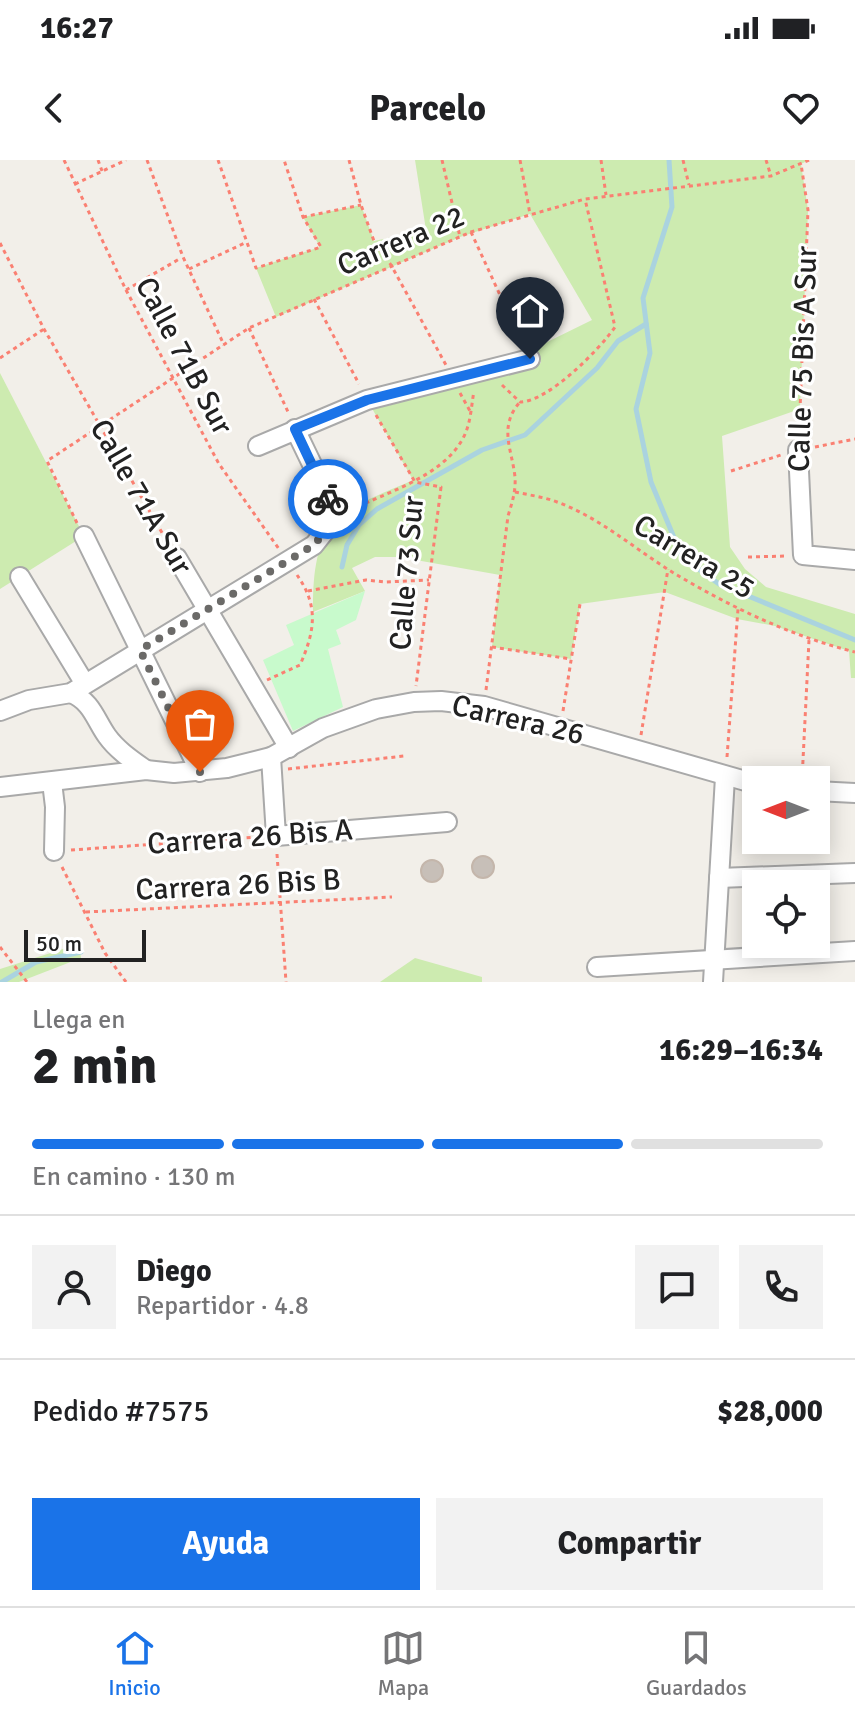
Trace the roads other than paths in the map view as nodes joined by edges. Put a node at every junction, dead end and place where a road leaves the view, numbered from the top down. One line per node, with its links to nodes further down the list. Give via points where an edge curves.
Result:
1 (530, 359): 2 (street, via 367,400)
2 (295, 429): 3 (street); 9 (street, via 337,516 314,545)
3 (258, 446)
4 (798, 450): 7 (street, Calle 75 Bis A Sur, via 803,555)
5 (84, 536): 10 (street)
6 (177, 558): 9 (street, Calle 71A Sur)
7 (855, 560)
8 (20, 577): 11 (street)
9 (207, 609): 10 (street); 13 (street, Calle 71A Sur)
10 (140, 650): 11 (street); 16 (street)
11 (78, 689): 12 (street); 15 (street, via 108,737)
12 (0, 711)
13 (289, 748): 14 (street, Carrera 26); 17 (street, Carrera 26, via 350,717 441,701 484,706)
14 (272, 764): 16 (street, Carrera 26); 23 (street, Carrera 26 Bis A, via 276,836)
15 (146, 770): 16 (street, Carrera 26); 19 (street, Carrera 26)
16 (200, 772)
17 (725, 777): 18 (street, Carrera 26); 26 (street)
18 (742, 781)
19 (52, 782): 20 (street, Carrera 26); 24 (street)
20 (0, 787)
21 (830, 792): 22 (street)
22 (855, 793)
23 (447, 822)
24 (54, 851)
25 (855, 873): 26 (street)
26 (719, 878): 28 (street)
27 (855, 951): 28 (street)
28 (713, 959): 29 (street); 30 (street)
29 (597, 967)
30 (713, 982)

